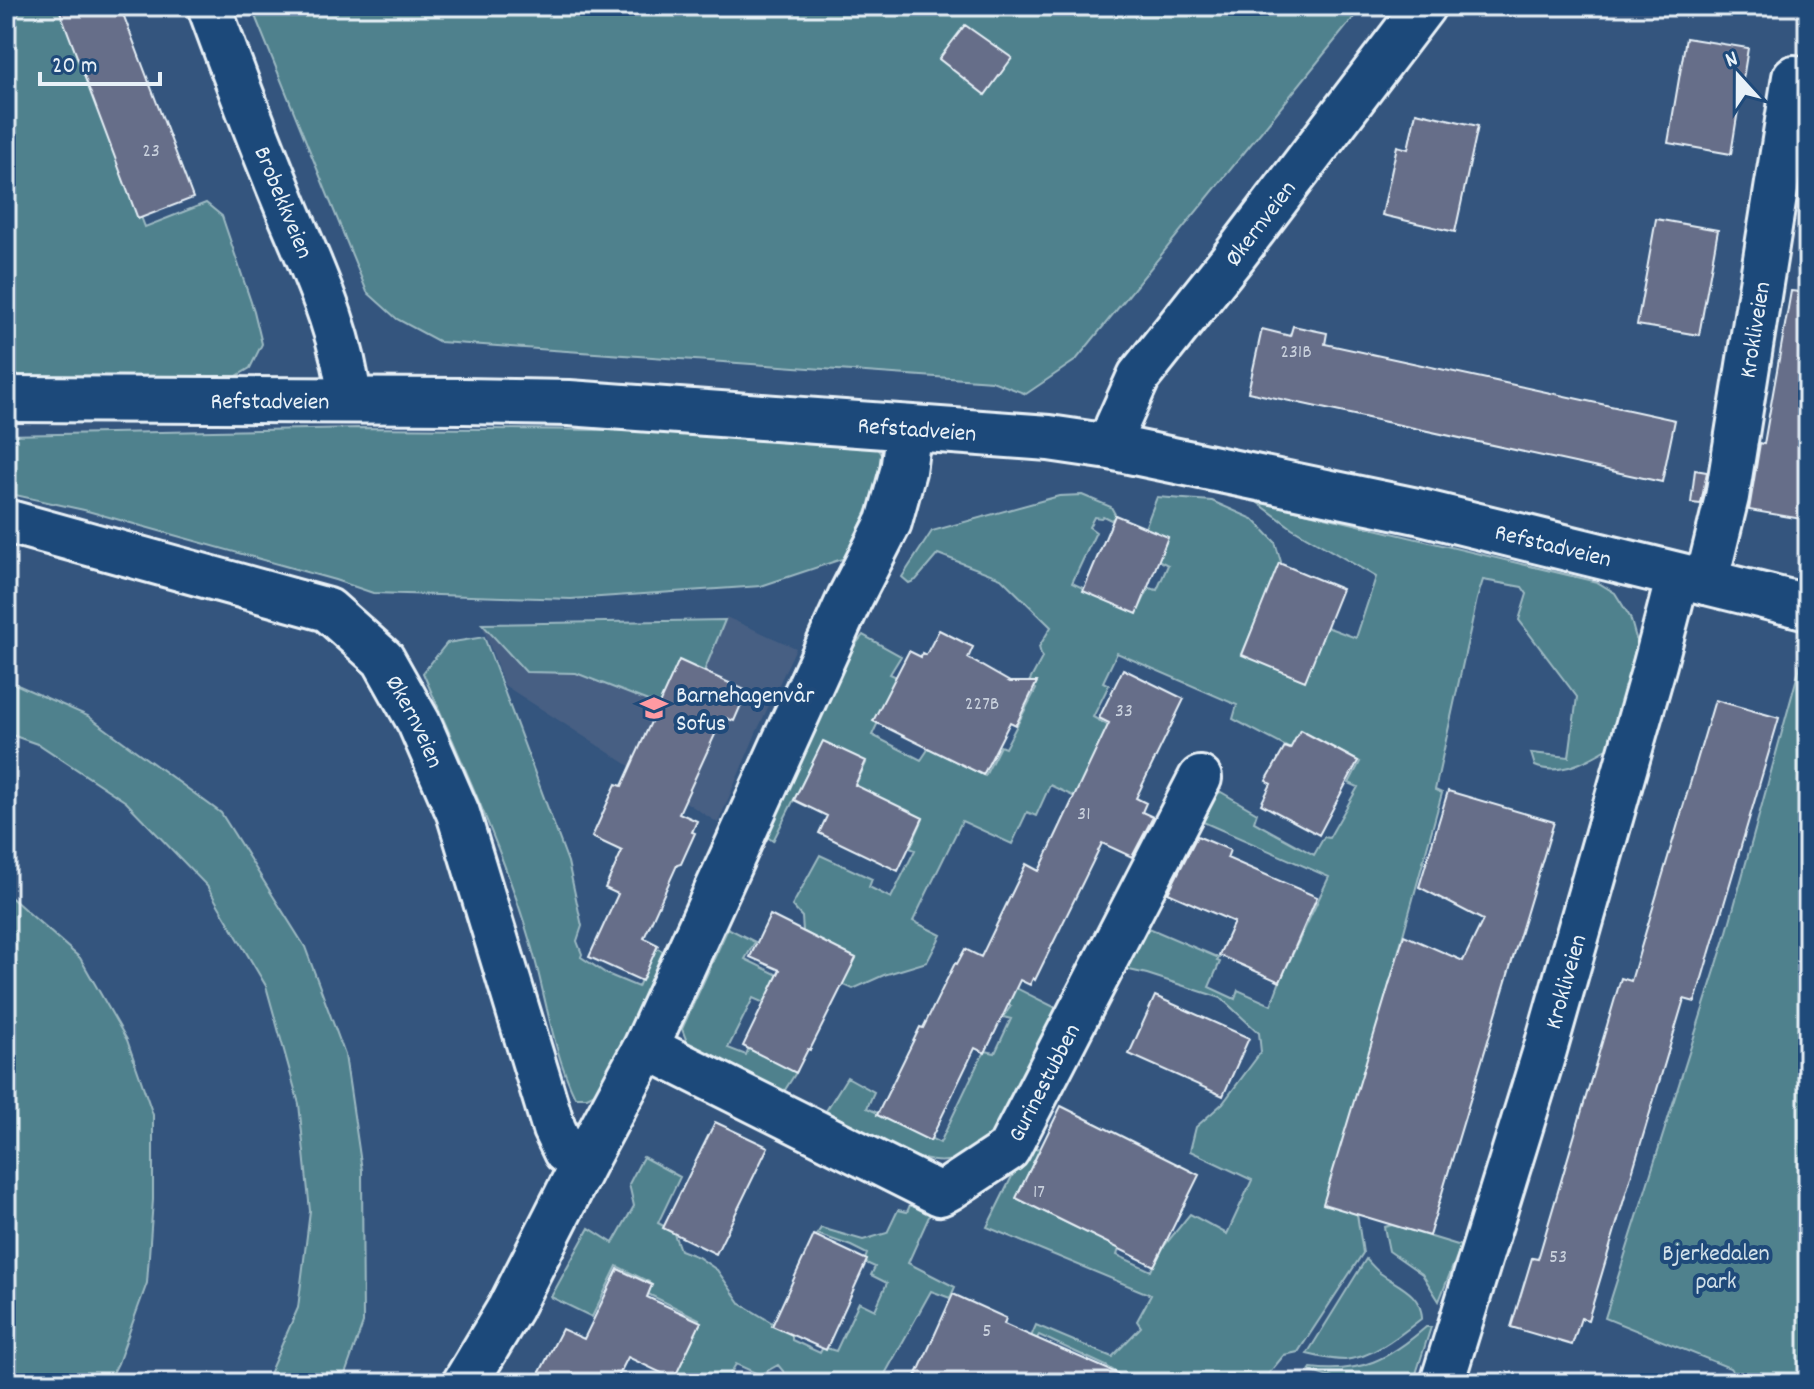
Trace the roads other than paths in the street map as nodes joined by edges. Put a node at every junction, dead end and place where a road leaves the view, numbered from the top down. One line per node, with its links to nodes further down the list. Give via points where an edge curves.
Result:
1 (209, 6): 5 (street, Brobekkveien, via 341,346)
2 (1424, 6): 7 (street, Økernveien, via 1139,376)
3 (1794, 77): 9 (street, Krokliveien, via 1727,497)
4 (6, 399): 5 (street, Refstadveien)
5 (350, 401): 6 (street, Refstadveien, via 569,403)
6 (909, 428): 7 (street, Refstadveien); 12 (street, via 889,522)
7 (1110, 447): 9 (street, Refstadveien, via 1431,515)
8 (6, 521): 13 (street, Økernveien, via 328,610 383,659 419,723 458,813 554,1129 565,1152)
9 (1692, 580): 10 (street, Refstadveien); 15 (street, Krokliveien, via 1651,679)
10 (1808, 607)
11 (1200, 778): 12 (street, Gurinestubben, via 1008,1150 940,1194)
12 (646, 1047): 13 (street)
13 (583, 1164): 14 (street, via 510,1308)
14 (465, 1383)
15 (1442, 1383)

